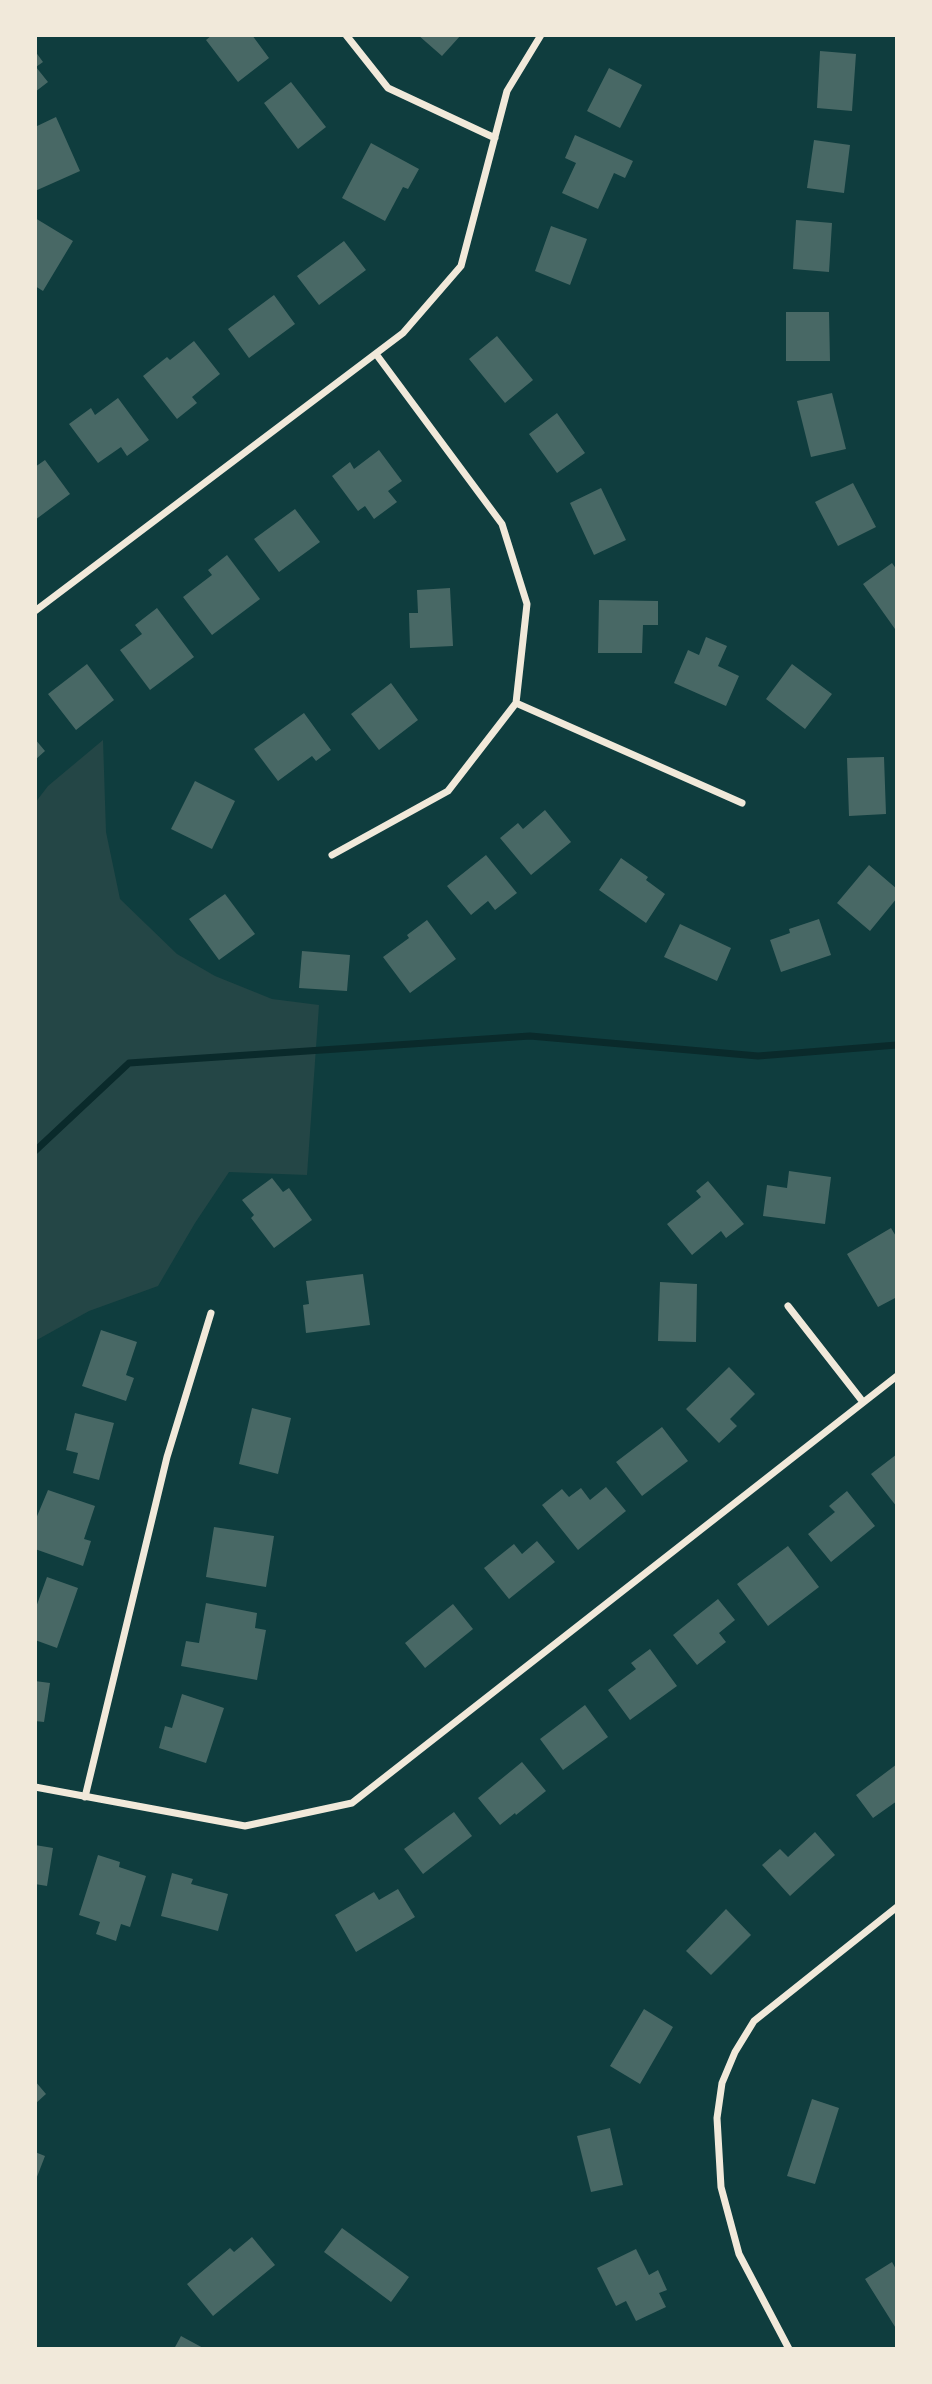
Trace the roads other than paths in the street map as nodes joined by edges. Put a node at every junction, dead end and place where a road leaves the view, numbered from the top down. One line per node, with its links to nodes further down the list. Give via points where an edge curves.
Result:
1 (346, 35): 3 (street, via 388,88)
2 (541, 35): 3 (street, via 507,91)
3 (495, 138): 4 (street, via 461,266 403,334)
4 (376, 354): 5 (street); 6 (street, via 502,524 527,604)
5 (35, 611)
6 (516, 703): 7 (street); 8 (street, via 448,791)
7 (742, 803)
8 (332, 855)
9 (788, 1306): 12 (street)
10 (211, 1313): 14 (street, via 167,1457)
11 (897, 1376): 12 (street)
12 (863, 1402): 14 (street, via 352,1803 245,1826)
13 (35, 1787): 14 (street)
14 (85, 1797)
15 (897, 1907): 16 (street, via 754,2021 734,2052 722,2083 717,2118 721,2187 739,2253)
16 (789, 2349)

